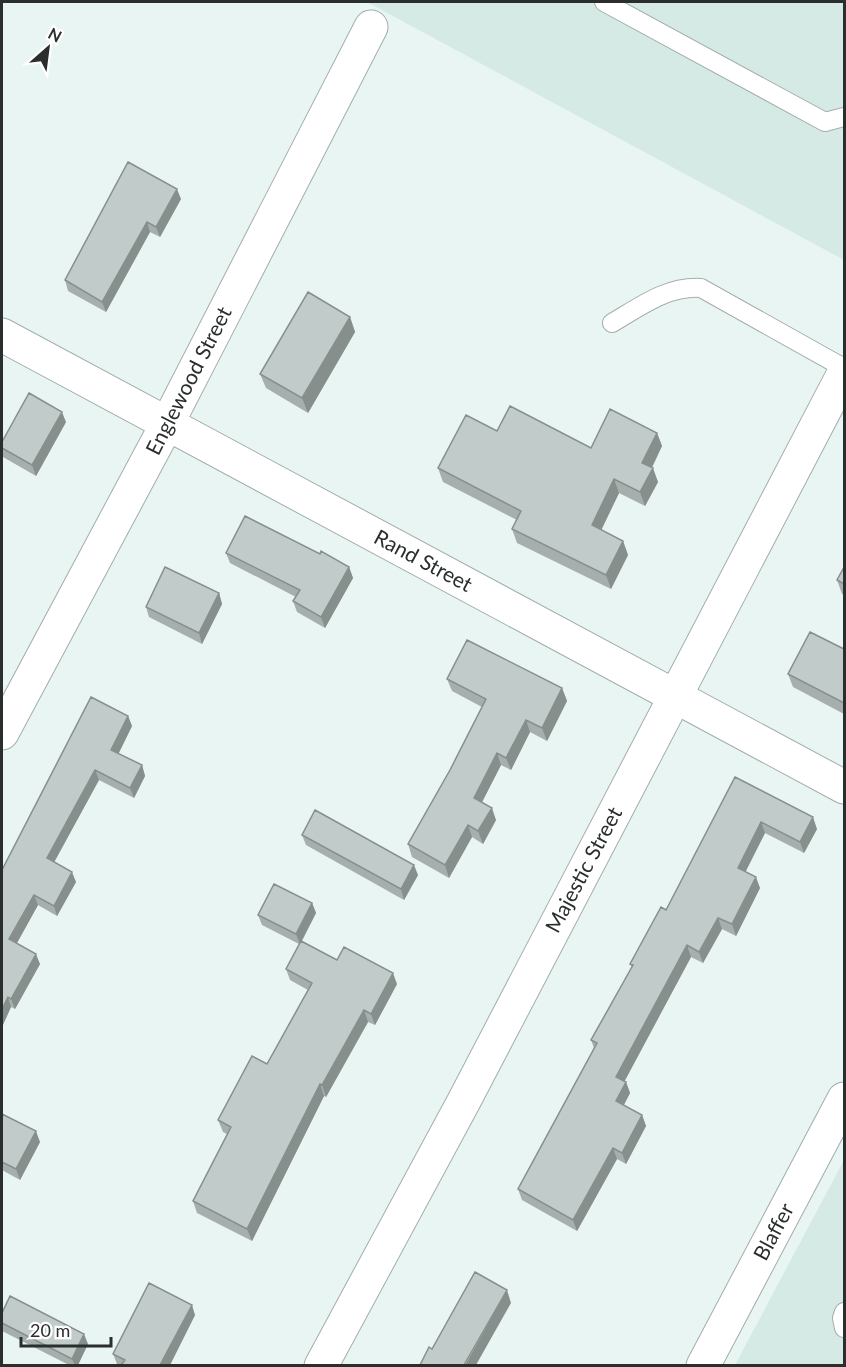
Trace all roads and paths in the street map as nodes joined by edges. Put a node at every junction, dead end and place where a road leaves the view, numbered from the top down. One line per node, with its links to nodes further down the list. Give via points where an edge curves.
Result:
1 (603, 2): 3 (lane, via 825,122)
2 (371, 27): 8 (street, Englewood Street)
3 (844, 117)
4 (612, 323): 6 (lane, via 666,292 683,287 701,288)
5 (2, 335): 8 (street, Rand Street)
6 (844, 368)
7 (844, 374): 9 (street, Majestic Street)
8 (167, 424): 9 (street, Rand Street); 10 (street, Englewood Street)
9 (676, 696): 11 (street, Rand Street); 15 (street, Majestic Street)
10 (2, 733)
11 (844, 787)
12 (844, 1099): 16 (street, Blaffer)
13 (844, 1312): 14 (lane)
14 (844, 1328)
15 (321, 1365)
16 (703, 1365)

